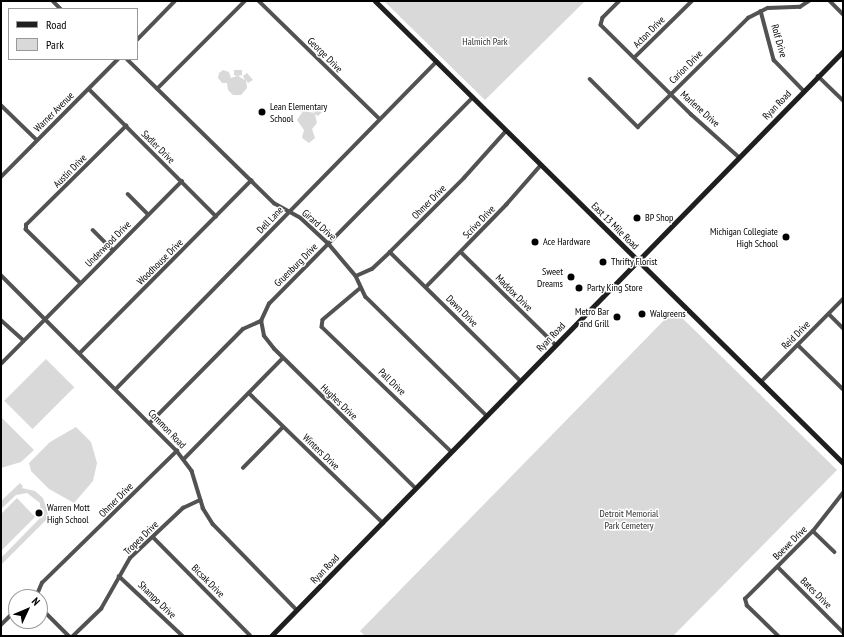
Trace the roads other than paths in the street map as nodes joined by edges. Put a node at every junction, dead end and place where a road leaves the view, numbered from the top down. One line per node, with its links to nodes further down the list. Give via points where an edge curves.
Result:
1 (175, 1): 11 (street)
2 (245, 1): 20 (street)
3 (259, 1): 26 (street, George Drive)
4 (375, 1): 16 (main road, East 13 Mile Road)
5 (620, 1): 13 (street, Marlene Drive, via 600,23)
6 (692, 1): 13 (street, Acton Drive)
7 (809, 1): 9 (street, Carion Drive, via 800,7)
8 (830, 1): 10 (street)
9 (761, 10): 21 (street, Rolf Drive, via 774,60); 22 (street, Carion Drive, via 734,30)
10 (843, 14)
11 (138, 39)
12 (843, 51): 17 (main road, Ryan Road)
13 (634, 58): 22 (street, Marlene Drive)
14 (115, 60): 19 (street, Warner Avenue)
15 (128, 60): 20 (street, Girard Drive)
16 (436, 62): 23 (main road, East 13 Mile Road); 26 (street, Dell Lane)
17 (818, 76): 21 (main road, Ryan Road); 24 (street)
18 (590, 79): 22 (street, Carion Drive, via 638,126)
19 (89, 89): 27 (street, Sadler Drive); 29 (street, Warner Avenue)
20 (157, 89): 34 (street, Girard Drive)
21 (804, 91): 30 (main road, Ryan Road)
22 (670, 94): 30 (street, Marlene Drive)
23 (472, 98): 28 (main road, East 13 Mile Road); 40 (street, Gruenburg Drive)
24 (843, 100)
25 (1, 104): 29 (street)
26 (380, 120): 36 (street, Dell Lane)
27 (126, 126): 33 (street, Sadler Drive); 47 (street, Austin Drive, via 26,228)
28 (506, 130): 31 (main road, East 13 Mile Road); 42 (street, Ohmer Drive, via 467,175)
29 (37, 140): 32 (street, Warner Avenue)
30 (739, 157): 44 (main road, Ryan Road)
31 (541, 165): 43 (street, Scrivo Drive); 44 (main road, East 13 Mile Road)
32 (1, 177)
33 (182, 181): 37 (street, Underwood Drive); 38 (street, Sadler Drive)
34 (251, 181): 36 (street, Girard Drive, via 274,203); 38 (street, Woodhouse Drive)
35 (128, 194): 37 (street)
36 (289, 211): 40 (street, Girard Drive, via 301,218); 64 (street, Dell Lane)
37 (148, 214): 41 (street, Underwood Drive)
38 (216, 216): 59 (street, Woodhouse Drive)
39 (93, 230): 41 (street)
40 (328, 243): 46 (street, Girard Drive); 54 (street, Gruenburg Drive, via 269,304)
41 (113, 250): 47 (street, Underwood Drive)
42 (390, 252): 46 (street, Ohmer Drive, via 372,269); 48 (street, Dawn Drive)
43 (461, 252): 48 (street, Scrivo Drive); 58 (street, Maddox Drive)
44 (638, 261): 58 (main road, Ryan Road); 63 (main road, East 13 Mile Road)
45 (1, 275): 52 (street, Common Road)
46 (356, 276): 49 (street, Girard Drive)
47 (80, 283): 52 (street, Underwood Drive)
48 (426, 287): 62 (street, Dawn Drive)
49 (360, 289): 67 (street, Girard Drive); 71 (street, Pall Drive, via 322,324)
50 (843, 299): 51 (street, Reid Drive)
51 (829, 314): 55 (street); 57 (street, Reid Drive)
52 (45, 318): 56 (street, Underwood Drive); 59 (street, Common Road)
53 (1, 320): 56 (street)
54 (262, 321): 60 (street, Hughes Drive, via 268,343); 68 (street, via 243,329)
55 (843, 328)
56 (23, 340): 61 (street, Underwood Drive)
57 (798, 344): 63 (street, Reid Drive); 65 (street)
58 (556, 345): 62 (main road, Ryan Road)
59 (80, 354): 64 (street, Common Road)
60 (283, 358): 66 (street); 75 (street, Hughes Drive)
61 (1, 364)
62 (521, 381): 67 (main road, Ryan Road)
63 (761, 382): 73 (main road, East 13 Mile Road)
64 (116, 389): 68 (street, Common Road)
65 (843, 389)
66 (249, 393): 69 (street, Winters Drive); 72 (street)
67 (487, 416): 71 (main road, Ryan Road)
68 (150, 423): 70 (street, Common Road)
69 (283, 427): 74 (street); 78 (street, Winters Drive)
70 (177, 451): 72 (street, Common Road); 84 (street, Ohmer Drive, via 42,583)
71 (452, 452): 75 (main road, Ryan Road)
72 (184, 459): 77 (street, Common Road, via 195,478)
73 (843, 463)
74 (243, 468)
75 (416, 489): 78 (main road, Ryan Road)
76 (843, 494): 79 (street, Boewe Drive)
77 (200, 500): 80 (street, Tropea Drive, via 183,508); 85 (street, Common Road, via 213,524)
78 (383, 523): 85 (main road, Ryan Road)
79 (813, 531): 81 (street); 82 (street, Boewe Drive)
80 (153, 537): 83 (street, Tropea Drive, via 130,558); 91 (street, Bicsak Drive)
81 (835, 552)
82 (778, 567): 87 (street, Bates Drive); 93 (street, Boewe Drive, via 745,601)
83 (119, 576): 89 (street, Tropea Drive, via 101,609); 90 (street, Shampo Drive)
84 (39, 589)
85 (297, 610): 92 (main road, Ryan Road)
86 (48, 615): 88 (street)
87 (843, 632)
88 (69, 636)
89 (73, 636)
90 (183, 636)
91 (251, 636)
92 (271, 636)
93 (778, 636)

